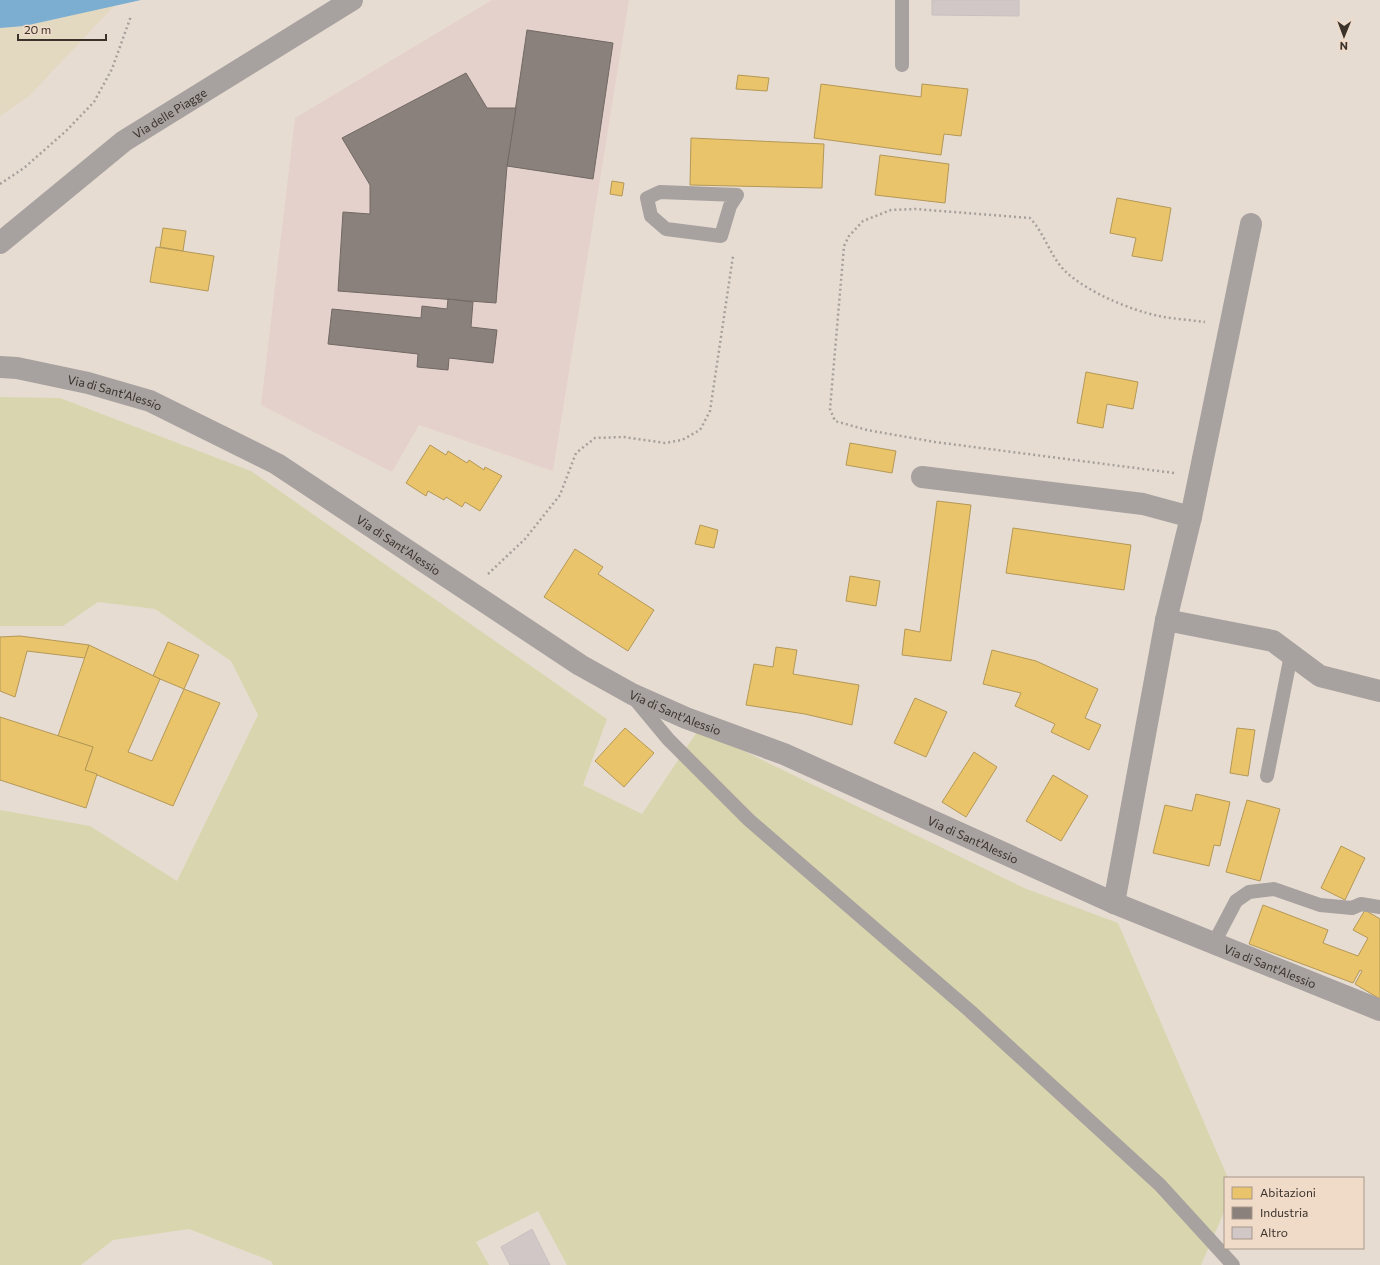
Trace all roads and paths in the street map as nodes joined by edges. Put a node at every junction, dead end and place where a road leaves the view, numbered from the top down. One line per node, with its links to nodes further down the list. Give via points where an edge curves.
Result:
1 (352, 0): 8 (street, Via delle Piagge, via 124,141)
2 (902, 0): 4 (lane)
3 (131, 16): 5 (path, via 112,69 94,102 24,168)
4 (902, 65)
5 (0, 184)
6 (737, 195): 6 (lane, via 660,192 647,198 650,216 666,230 721,236 730,206)
7 (1251, 224): 10 (street)
8 (0, 243)
9 (734, 249): 15 (path, via 710,411 700,430 682,440 665,443 624,437 595,438 576,453 560,496 525,539)
10 (1230, 328): 12 (street); 12 (path, via 1207,322 1158,316 1126,306 1089,288 1065,271 1050,250 1040,228 1030,218 915,209 891,210 864,221 849,236 844,246 830,409 835,421 867,430 935,442)
11 (0, 367): 15 (street, Via di Sant'Alessio, via 17,368 88,383 150,401 214,431 277,464)
12 (1200, 476): 14 (street)
13 (922, 477): 14 (street, via 1143,504)
14 (1191, 517): 16 (street)
15 (469, 592): 19 (street, Via di Sant'Alessio, via 580,665)
16 (1166, 620): 17 (street, via 1273,641); 21 (street)
17 (1291, 655): 18 (street, via 1320,676); 20 (lane)
18 (1380, 690)
19 (632, 694): 21 (street, Via di Sant'Alessio, via 686,718 784,754); 25 (lane, via 668,739 749,820 970,1011 1160,1185)
20 (1268, 776)
21 (1114, 903): 23 (street, Via di Sant'Alessio)
22 (1380, 907): 23 (lane, via 1360,904 1352,908 1320,905 1274,889 1249,892 1236,901)
23 (1214, 943): 24 (street, Via di Sant'Alessio)
24 (1380, 1010)
25 (1233, 1265)

